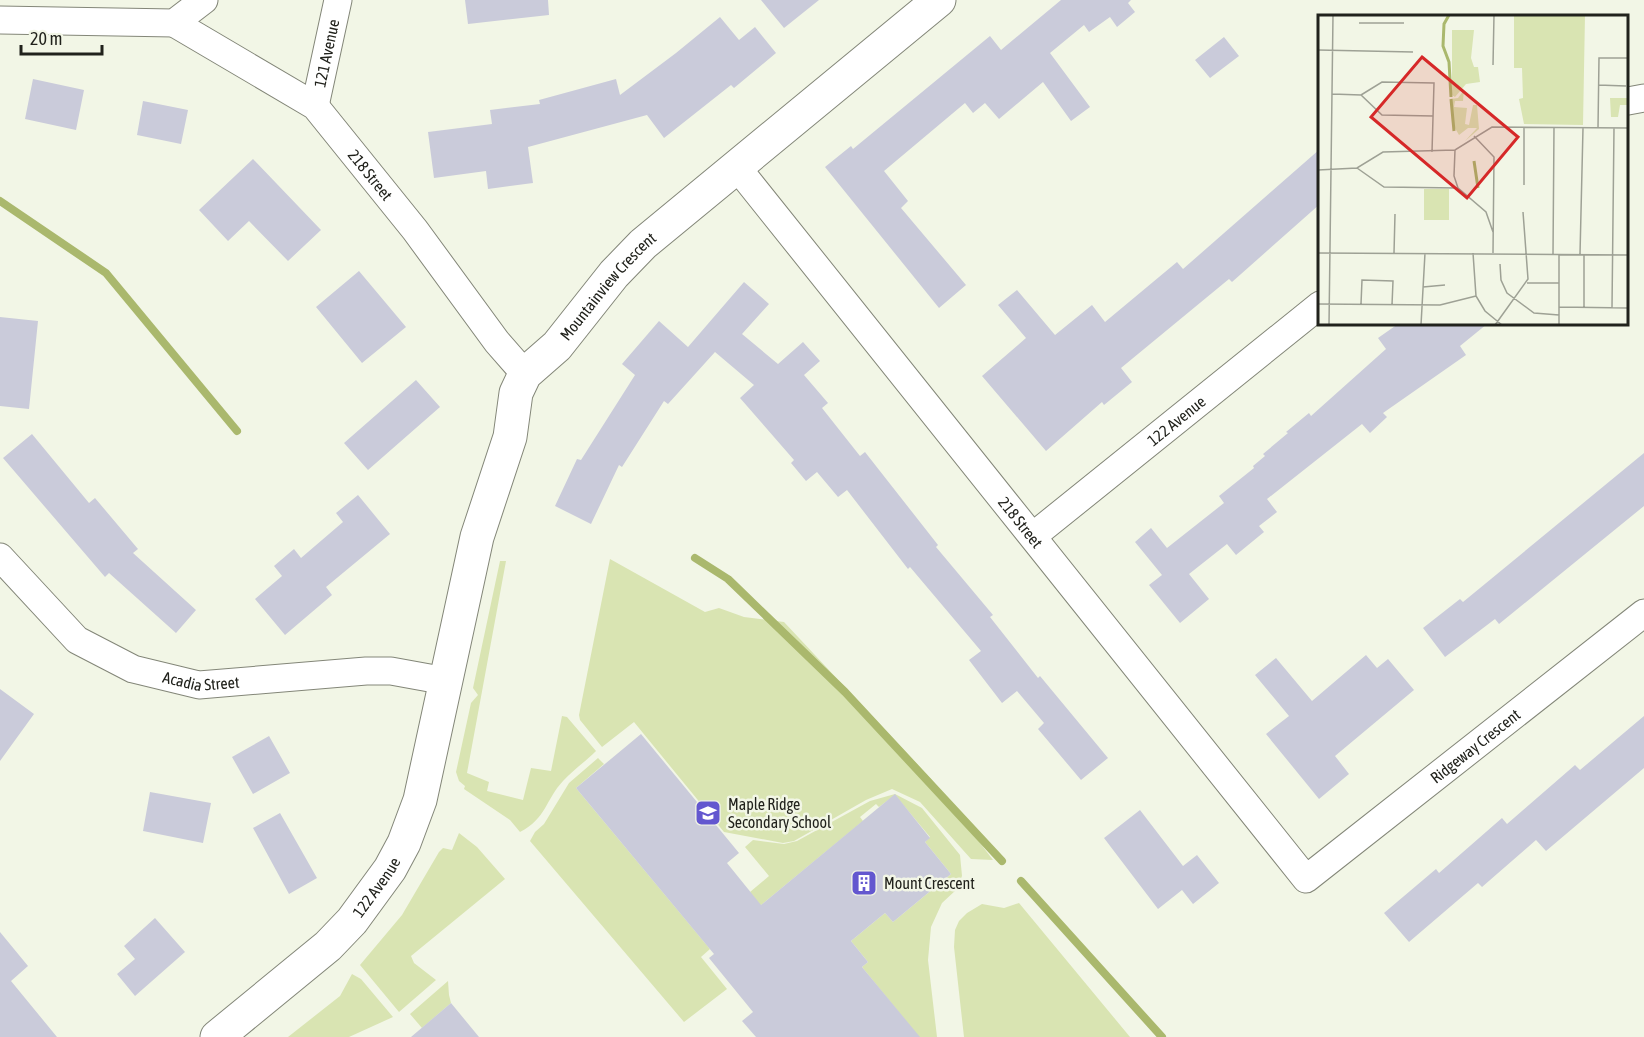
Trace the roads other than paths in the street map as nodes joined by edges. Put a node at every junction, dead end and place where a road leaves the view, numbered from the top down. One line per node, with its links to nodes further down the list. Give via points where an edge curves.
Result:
1 (204, 0): 5 (street)
2 (338, 0): 8 (street, 121 Avenue)
3 (939, 0): 9 (street, Mountainview Crescent)
4 (0, 20): 5 (street)
5 (174, 23): 8 (street, 218 Street)
6 (1644, 98): 7 (street)
7 (1629, 101)
8 (315, 106): 11 (street, 218 Street)
9 (735, 166): 11 (street, Mountainview Crescent, via 628,258 557,346); 12 (street, 218 Street)
10 (1318, 307): 12 (street, 122 Avenue)
11 (525, 374): 15 (street, Mountainview Crescent, via 513,401 510,437 477,537)
12 (1033, 536): 16 (street, 218 Street)
13 (0, 557): 15 (street, Acadia Street, via 77,640 133,669 199,685 366,671)
14 (1644, 613): 16 (street, Ridgeway Crescent)
15 (446, 681): 17 (street, 122 Avenue, via 420,800 390,869 352,921 328,946)
16 (1305, 879)
17 (217, 1037)

